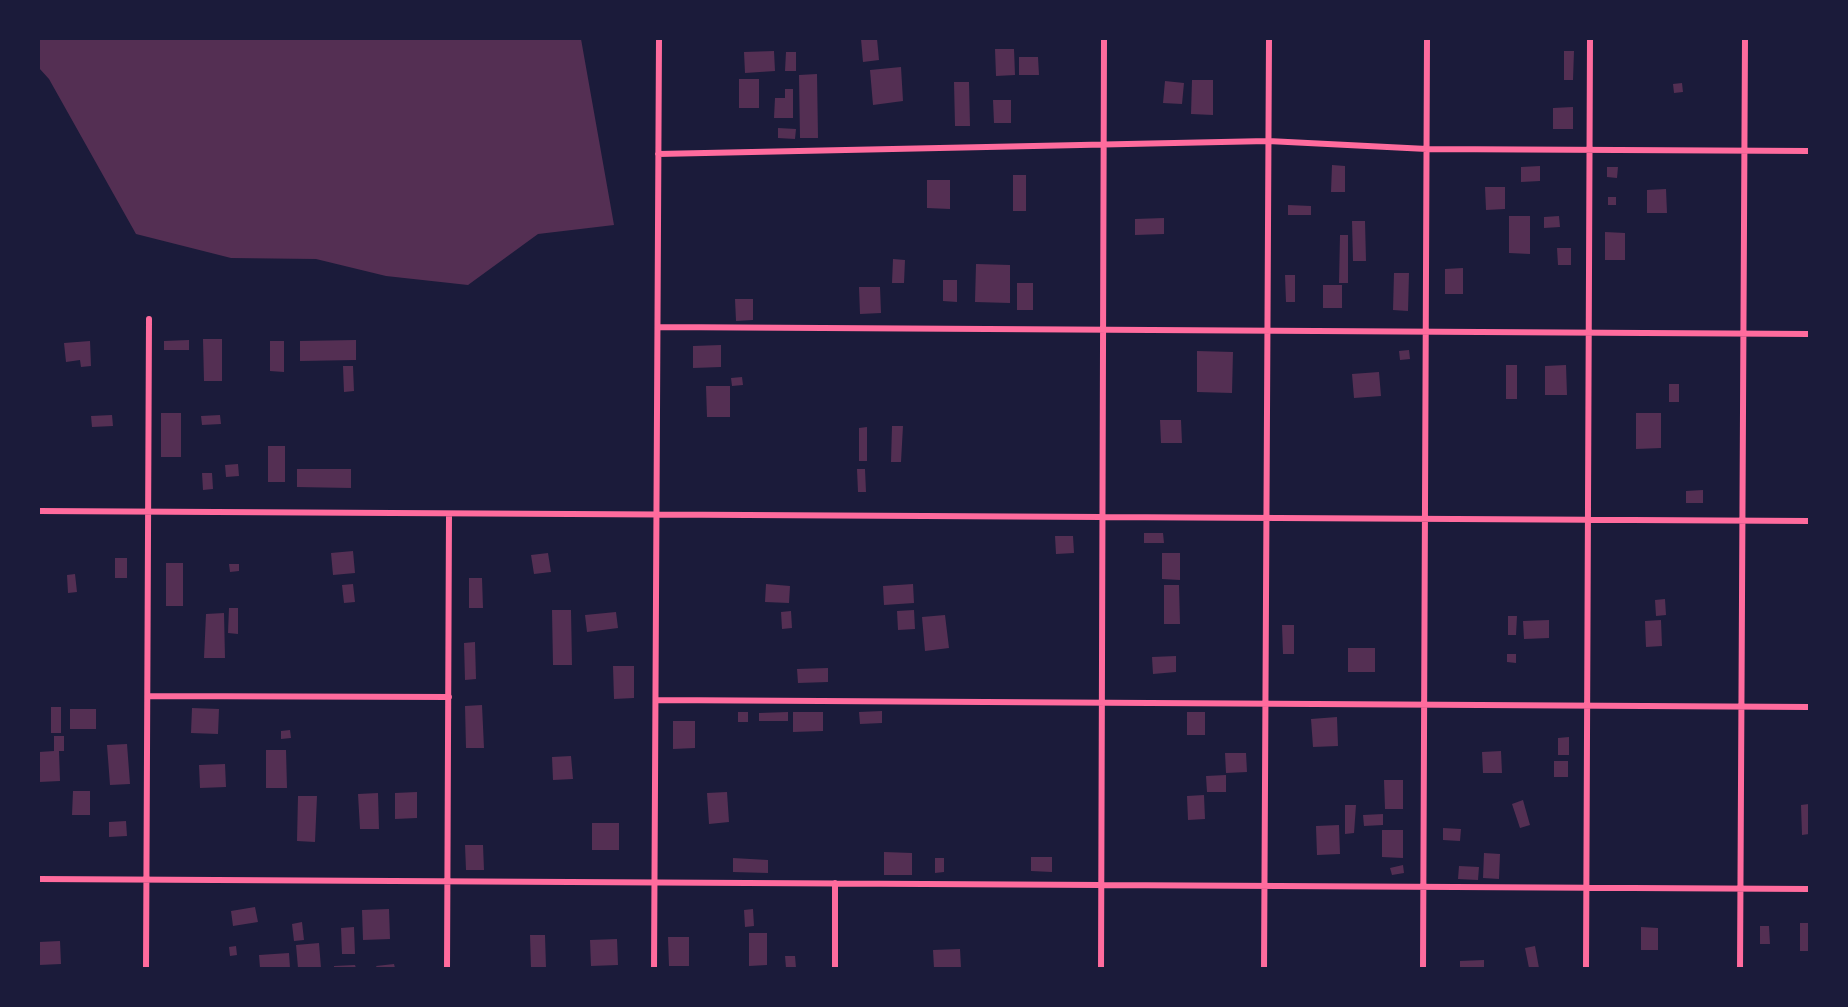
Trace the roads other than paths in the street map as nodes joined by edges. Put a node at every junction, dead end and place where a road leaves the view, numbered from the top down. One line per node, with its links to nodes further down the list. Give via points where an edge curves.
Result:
1 (659, 39): 13 (street)
2 (1104, 39): 8 (street)
3 (1269, 39): 7 (street)
4 (1427, 39): 9 (street)
5 (1590, 39): 10 (street)
6 (1745, 39): 11 (street)
7 (1268, 141): 8 (street); 9 (street); 17 (street)
8 (1103, 144): 13 (street); 16 (street)
9 (1427, 149): 10 (street); 18 (street)
10 (1590, 150): 11 (street); 19 (street)
11 (1744, 151): 12 (street); 20 (street)
12 (1809, 151)
13 (658, 154): 15 (street)
14 (149, 319): 23 (street)
15 (658, 327): 16 (street); 25 (street)
16 (1103, 330): 17 (street); 26 (street)
17 (1267, 331): 18 (street); 27 (street)
18 (1426, 332): 19 (street); 28 (street)
19 (1589, 332): 20 (street); 29 (street)
20 (1744, 333): 21 (street); 30 (street)
21 (1809, 334)
22 (39, 511): 23 (street)
23 (148, 512): 24 (street); 32 (street)
24 (449, 514): 25 (street); 33 (street)
25 (657, 515): 26 (street); 34 (street)
26 (1104, 517): 27 (street); 35 (street)
27 (1267, 518): 28 (street); 36 (street)
28 (1426, 519): 29 (street); 37 (street)
29 (1588, 520): 30 (street); 38 (street)
30 (1743, 521): 31 (street); 39 (street)
31 (1809, 521)
32 (148, 696): 33 (street); 42 (street)
33 (448, 697): 43 (street)
34 (656, 700): 35 (street); 44 (street)
35 (1103, 703): 36 (street); 46 (street)
36 (1267, 704): 37 (street); 47 (street)
37 (1425, 705): 38 (street); 48 (street)
38 (1588, 705): 39 (street); 49 (street)
39 (1743, 706): 40 (street); 50 (street)
40 (1809, 707)
41 (39, 879): 42 (street)
42 (145, 879): 43 (street); 52 (street)
43 (446, 881): 44 (street); 53 (street)
44 (654, 882): 45 (street); 54 (street)
45 (835, 883): 46 (street); 55 (street)
46 (1101, 885): 47 (street); 56 (street)
47 (1264, 885): 48 (street); 57 (street)
48 (1422, 886): 49 (street); 58 (street)
49 (1585, 887): 50 (street); 59 (street)
50 (1740, 888): 51 (street); 60 (street)
51 (1809, 889)
52 (146, 968)
53 (447, 968)
54 (654, 968)
55 (835, 968)
56 (1101, 968)
57 (1264, 968)
58 (1423, 968)
59 (1586, 968)
60 (1740, 968)

